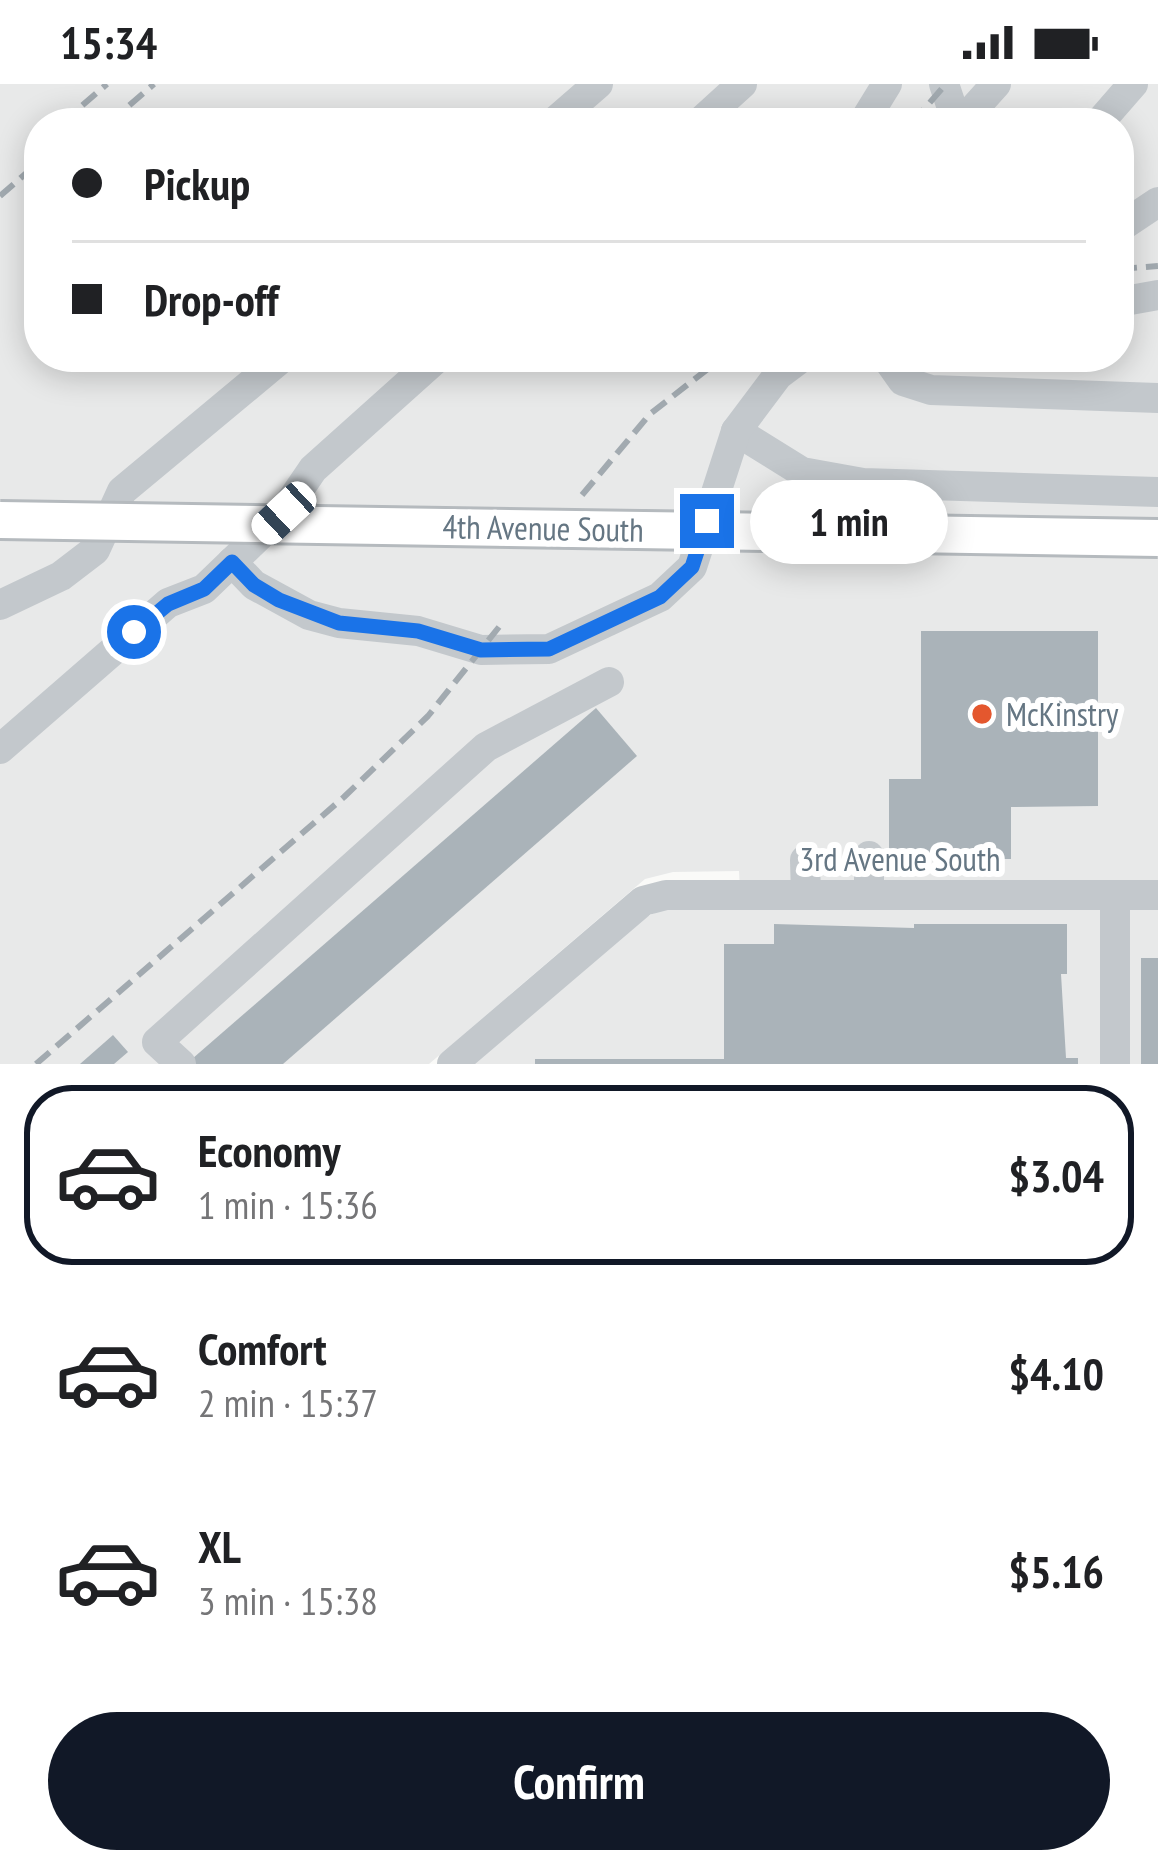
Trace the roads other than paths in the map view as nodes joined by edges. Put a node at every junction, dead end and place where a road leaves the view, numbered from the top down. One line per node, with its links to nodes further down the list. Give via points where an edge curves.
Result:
1 (598, 84): 5 (street)
2 (742, 84): 6 (street)
3 (996, 84): 7 (street)
4 (1132, 84): 8 (street)
5 (570, 108)
6 (716, 108)
7 (973, 108)
8 (1112, 108)
9 (265, 372): 19 (street, via 122,491 95,550)
10 (421, 372): 18 (street, via 313,470 284,513)
11 (783, 372): 14 (street)
12 (897, 372): 13 (street, via 931,390)
13 (1158, 398)
14 (736, 431): 15 (street, via 802,472 862,483); 18 (street, via 692,567 660,597 549,649 481,650 418,631 339,623 279,600)
15 (1158, 492)
16 (0, 520): 17 (main road, 4th Avenue South, bridge)
17 (1158, 538)
18 (232, 562): 21 (street, via 204,589 168,604)
19 (0, 604)
20 (609, 682): 28 (street, via 486,747 157,1042)
21 (0, 748)
22 (869, 856): 25 (street)
23 (805, 860): 24 (street)
24 (806, 895): 25 (street, 3rd Avenue South); 29 (street, 3rd Avenue South, via 643,901)
25 (868, 895): 26 (street, 3rd Avenue South)
26 (1115, 895): 27 (street, 3rd Avenue South); 30 (street)
27 (1158, 895)
28 (182, 1064)
29 (452, 1064)
30 (1115, 1064)

